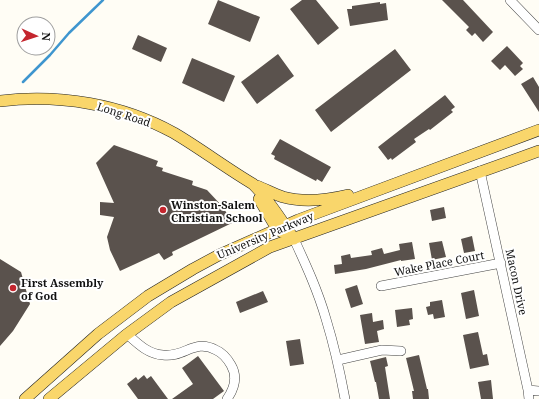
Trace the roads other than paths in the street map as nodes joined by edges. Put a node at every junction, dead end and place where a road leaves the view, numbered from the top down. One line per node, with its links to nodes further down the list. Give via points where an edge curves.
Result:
1 (510, 0): 2 (street)
2 (539, 30)
3 (0, 101): 7 (main road, Long Road, via 76,101 124,112 172,133)
4 (539, 130): 9 (main road, University Parkway)
5 (539, 151): 6 (main road, University Parkway)
6 (480, 171): 11 (main road, University Parkway); 12 (street, Macon Drive)
7 (234, 173): 8 (main road, Long Road); 10 (main road, Long Road)
8 (253, 184): 9 (main road, via 299,200); 10 (main road, Long Road, via 274,209)
9 (365, 195): 10 (main road, University Parkway)
10 (281, 227): 11 (main road, Long Road); 19 (main road, University Parkway, via 212,258 148,296 98,334)
11 (294, 239): 14 (main road, University Parkway, via 270,247 171,302); 16 (street, via 314,283)
12 (500, 263): 13 (street, Wake Place Court); 18 (street, Macon Drive)
13 (381, 286)
14 (127, 334): 20 (main road, University Parkway); 21 (street, via 143,348 162,355 174,355 197,346 218,350 228,359 234,371 234,386)
15 (401, 351): 16 (street, via 382,350)
16 (338, 360): 22 (street)
17 (539, 391): 18 (street)
18 (529, 395)
19 (25, 399)
20 (49, 399)
21 (227, 399)
22 (345, 399)

